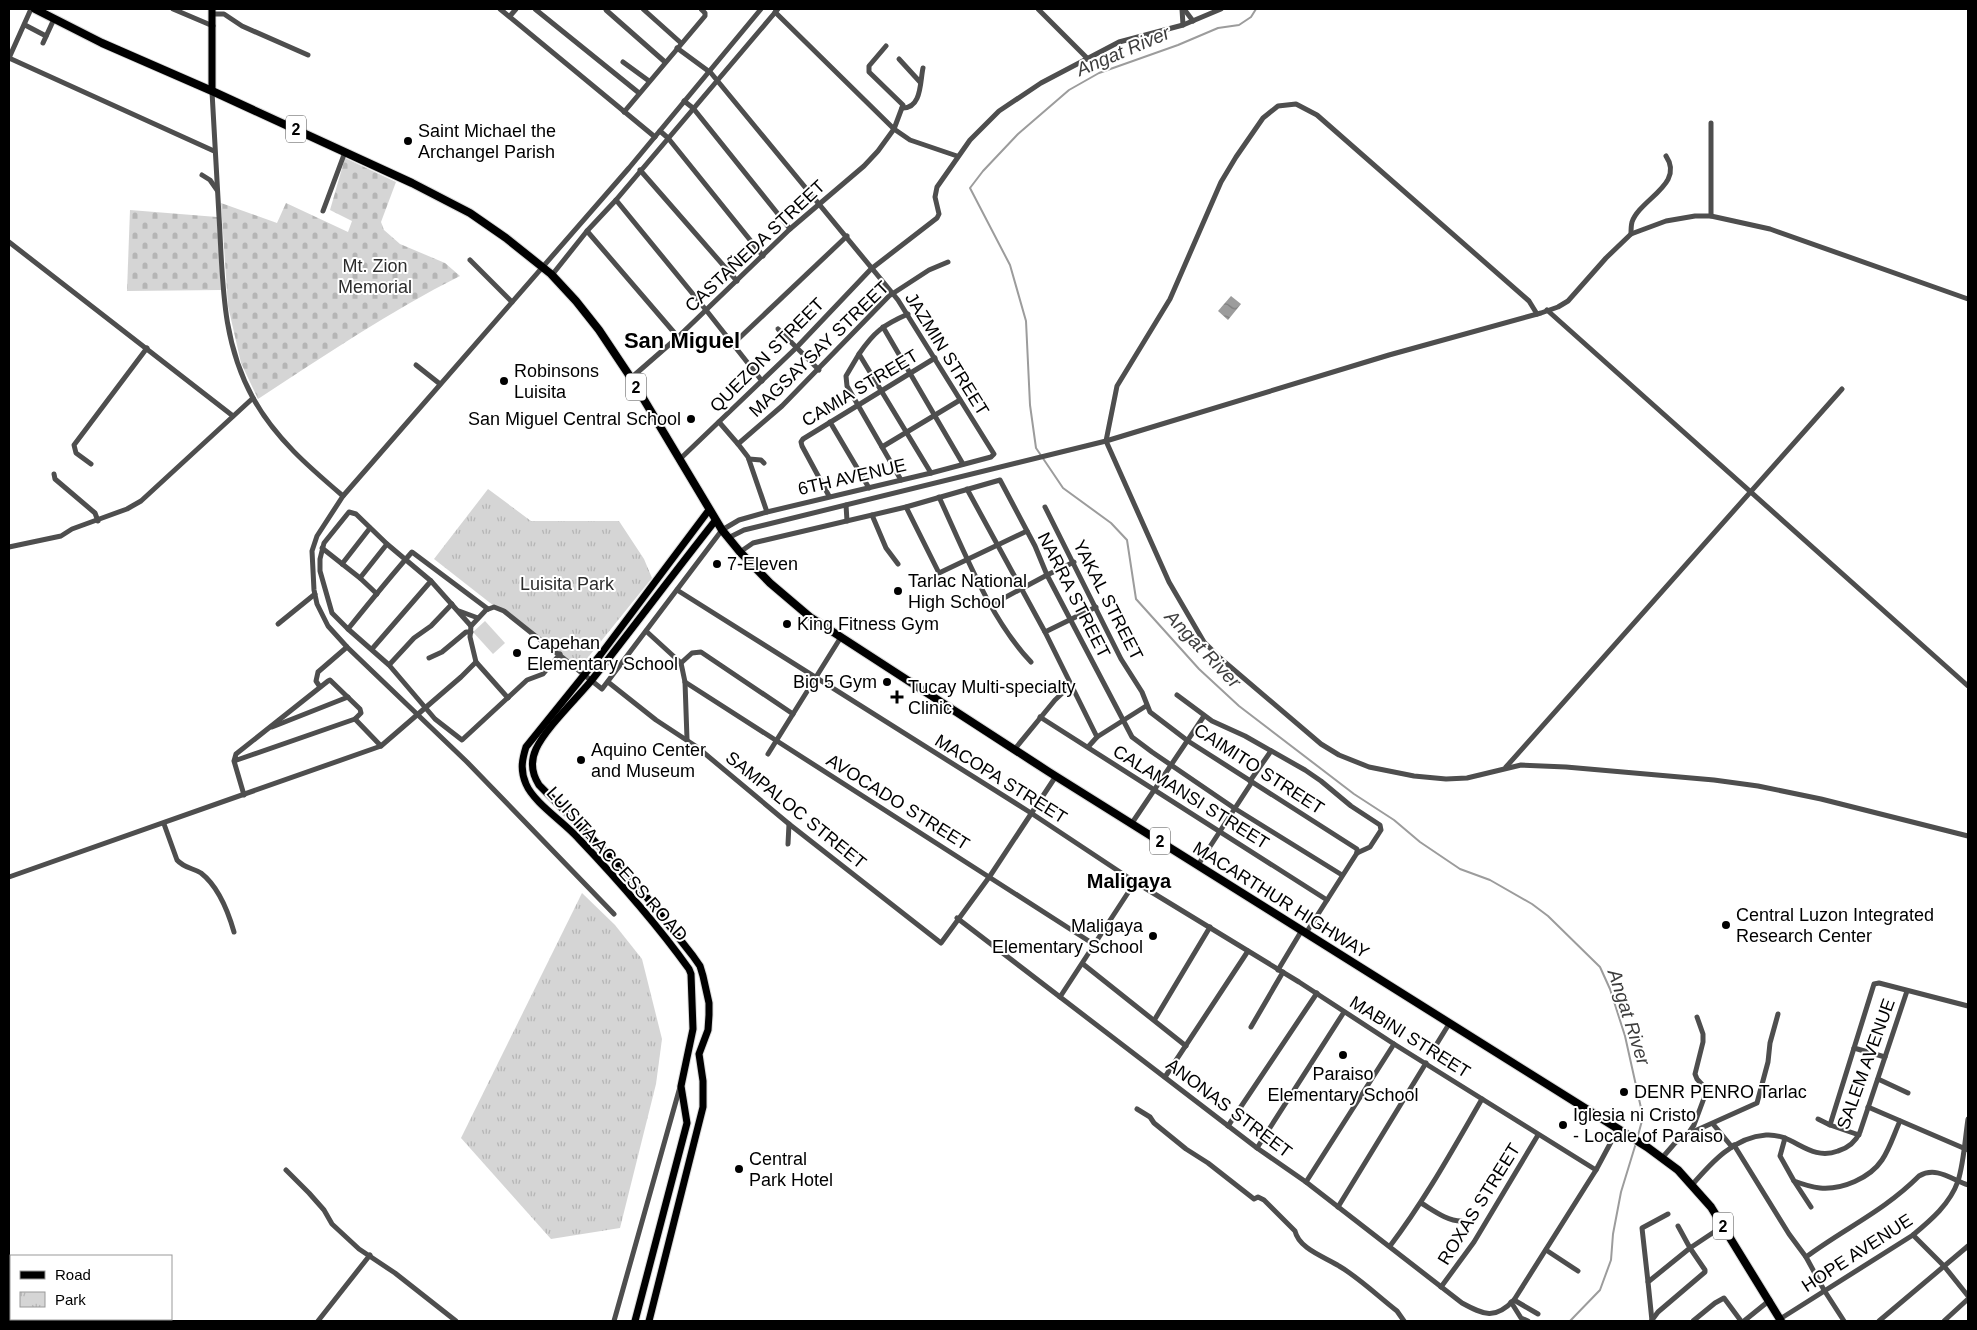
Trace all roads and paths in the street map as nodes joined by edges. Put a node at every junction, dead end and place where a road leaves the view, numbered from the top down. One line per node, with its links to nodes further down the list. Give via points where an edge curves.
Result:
1 (31, 9): 19 (street)
2 (35, 9): 17 (highway, MACARTHUR HIGHWAY / 2)
3 (173, 9): 21 (street)
4 (500, 9): 16 (street)
5 (516, 9): 16 (street)
6 (535, 9): 40 (street)
7 (643, 9): 24 (street)
8 (761, 9): 27 (street)
9 (1038, 9): 32 (street)
10 (1183, 9): 18 (street); 20 (street)
11 (1221, 9): 18 (street, MAGSAYSAY STREET)
12 (606, 10): 34 (street)
13 (212, 11): 21 (main road); 28 (street)
14 (703, 11): 24 (street, via 705,16)
15 (776, 11): 30 (street); 46 (street)
16 (510, 16): 44 (street)
17 (54, 19): 22 (street); 39 (highway, MACARTHUR HIGHWAY / 2)
18 (1193, 21): 20 (street, MAGSAYSAY STREET)
19 (25, 25): 22 (street); 29 (street)
20 (1183, 25): 32 (street, MAGSAYSAY STREET, via 1128,39)
21 (213, 26): 39 (main road)
22 (46, 36): 23 (street)
23 (43, 43)
24 (681, 43): 26 (street)
25 (886, 46): 43 (street, via 869,66 869,72 900,101)
26 (677, 48): 34 (street); 36 (street, JAZMIN STREET)
27 (726, 53): 30 (street); 36 (street)
28 (308, 55)
29 (9, 58): 49 (street)
30 (733, 59): 36 (street)
31 (900, 59): 38 (street)
32 (1088, 59): 51 (street, MAGSAYSAY STREET, via 999,111 980,128)
33 (623, 62): 37 (street)
34 (665, 62): 37 (street)
35 (923, 68): 38 (street)
36 (713, 76): 41 (street); 42 (street); 57 (street, JAZMIN STREET)
37 (649, 81): 40 (street)
38 (920, 82): 43 (street, via 920,92 915,101 908,108)
39 (212, 91): 49 (street); 50 (highway, MACARTHUR HIGHWAY / 2)
40 (639, 93): 44 (street)
41 (685, 101): 42 (street); 47 (street)
42 (692, 107): 47 (street); 60 (street)
43 (902, 108): 46 (street, CASTAÑEDA STREET)
44 (624, 112): 48 (street)
45 (1711, 123): 59 (street)
46 (894, 129): 51 (street, via 910,140); 57 (street, CASTAÑEDA STREET, via 871,160)
47 (664, 134): 48 (street); 53 (street); 65 (street)
48 (655, 137): 53 (street)
49 (214, 151): 55 (street)
50 (345, 152): 58 (street); 69 (highway, MACARTHUR HIGHWAY / 2, via 470,213)
51 (958, 156): 68 (street, MAGSAYSAY STREET, via 935,193 939,208 936,218)
52 (1666, 156): 62 (street, via 1669,178 1634,219)
53 (634, 171): 56 (street); 69 (street); 70 (street)
54 (202, 175): 55 (street)
55 (218, 190): 94 (street, via 227,330 237,364)
56 (616, 200): 61 (street); 74 (street)
57 (820, 203): 60 (street, CASTAÑEDA STREET); 63 (street, JAZMIN STREET)
58 (323, 211)
59 (1711, 216): 62 (street, via 1678,218); 72 (street, via 1783,234)
60 (790, 229): 65 (street, CASTAÑEDA STREET)
61 (587, 231): 69 (street); 80 (street)
62 (1631, 234): 75 (street, via 1568,301)
63 (847, 236): 68 (street, JAZMIN STREET); 81 (street)
64 (9, 242): 82 (street)
65 (763, 256): 70 (street, CASTAÑEDA STREET)
66 (470, 260): 73 (street)
67 (948, 262): 71 (street, MAGSAYSAY STREET)
68 (871, 269): 71 (street, JAZMIN STREET); 83 (street, QUEZON STREET)
69 (548, 271): 73 (street); 89 (highway, MACARTHUR HIGHWAY / 2, via 599,330)
70 (737, 280): 74 (street, CASTAÑEDA STREET)
71 (892, 294): 76 (street, JAZMIN STREET); 87 (street, MAGSAYSAY STREET)
72 (1968, 299)
73 (512, 302): 91 (street)
74 (706, 310): 80 (street, CASTAÑEDA STREET); 81 (street)
75 (1547, 310): 77 (street); 116 (street)
76 (908, 314): 78 (street); 85 (street, JAZMIN STREET)
77 (1537, 314): 102 (street); 102 (street, via 1529,301 1318,115 1296,104 1278,106 1256,127 1221,182 1170,299 1117,386)
78 (883, 327): 84 (street, via 873,334); 88 (street)
79 (778, 329): 83 (street)
80 (678, 337): 89 (street, CASTAÑEDA STREET)
81 (732, 344): 90 (street)
82 (147, 348): 97 (street); 109 (street, via 74,445 76,453)
83 (796, 348): 87 (street); 90 (street, QUEZON STREET)
84 (859, 354): 93 (street); 96 (street, via 846,376 847,386)
85 (935, 358): 88 (street, CAMIA STREET); 95 (street, JAZMIN STREET)
86 (416, 365): 91 (street)
87 (819, 370): 103 (street, MAGSAYSAY STREET)
88 (909, 374): 93 (street, CAMIA STREET); 98 (street)
89 (631, 378): 107 (highway, MACARTHUR HIGHWAY / 2)
90 (762, 381): 99 (street, QUEZON STREET)
91 (440, 384): 117 (street)
92 (1842, 389): 116 (street)
93 (882, 390): 96 (street, CAMIA STREET); 101 (street)
94 (253, 398): 97 (street); 117 (street, via 283,441)
95 (960, 400): 98 (street); 105 (street, JAZMIN STREET, via 993,453)
96 (857, 406): 100 (street, CAMIA STREET); 104 (street)
97 (233, 416): 126 (street, via 140,501 127,510)
98 (934, 416): 101 (street); 110 (street)
99 (719, 422): 103 (street); 107 (street, QUEZON STREET)
100 (830, 422): 114 (street); 118 (street, CAMIA STREET, via 801,442)
101 (907, 432): 104 (street); 112 (street)
102 (1106, 441): 120 (street); 202 (street, via 1169,582 1204,642 1321,744 1355,762 1414,776 1457,779)
103 (738, 444): 106 (street)
104 (882, 447): 113 (street)
105 (990, 457): 110 (street, 6TH AVENUE)
106 (749, 459): 108 (street); 124 (street)
107 (679, 460): 123 (highway, MACARTHUR HIGHWAY / 2)
108 (764, 463)
109 (91, 464)
110 (963, 464): 112 (street, 6TH AVENUE)
111 (54, 474): 126 (street, via 55,479 95,514)
112 (931, 474): 113 (street, 6TH AVENUE)
113 (901, 480): 114 (street, 6TH AVENUE)
114 (869, 488): 118 (street, 6TH AVENUE)
115 (967, 489): 119 (street); 131 (street, NARRA STREET, via 1000,480); 134 (street)
116 (1750, 492): 177 (street); 202 (street)
117 (343, 496): 148 (street, via 317,536 312,552)
118 (829, 496): 124 (street, 6TH AVENUE)
119 (939, 498): 121 (street); 139 (street)
120 (846, 505): 128 (street); 132 (street, via 744,530)
121 (906, 507): 125 (street); 139 (street, via 937,571 941,573)
122 (1045, 507): 140 (street, YAKAL STREET)
123 (708, 510): 127 (highway, MACARTHUR HIGHWAY / 2); 171 (main road, LUISITA ACCESS ROAD)
124 (767, 512): 130 (street, 6TH AVENUE, via 739,520)
125 (872, 515): 128 (street); 142 (street, via 886,548)
126 (98, 521): 135 (street, via 72,529 62,536)
127 (715, 521): 130 (highway, MACARTHUR HIGHWAY / 2); 173 (main road, LUISITA ACCESS ROAD)
128 (847, 521): 137 (street, via 753,543)
129 (370, 528): 133 (street); 136 (street, via 356,514 349,512); 141 (street)
130 (722, 530): 132 (highway, MACARTHUR HIGHWAY / 2); 147 (street)
131 (1027, 531): 134 (street); 143 (street, NARRA STREET)
132 (728, 538): 137 (highway, MACARTHUR HIGHWAY / 2)
133 (387, 544): 138 (street); 144 (street)
134 (998, 544): 139 (street); 146 (street)
135 (9, 547)
136 (322, 548): 141 (street); 158 (street, via 322,584 332,612)
137 (740, 552): 162 (highway, MACARTHUR HIGHWAY / 2, via 784,596)
138 (405, 560): 145 (street); 149 (street); 153 (street, via 412,552 415,553)
139 (968, 560): 151 (street)
140 (1074, 562): 143 (street); 152 (street, YAKAL STREET)
141 (342, 564): 144 (street)
142 (898, 564)
143 (1047, 575): 146 (street); 156 (street, NARRA STREET)
144 (360, 578): 149 (street)
145 (431, 581): 150 (street); 164 (street)
146 (1020, 589): 151 (street); 161 (street)
147 (677, 590): 160 (street); 172 (street, MACOPA STREET)
148 (315, 594): 157 (street); 163 (street, via 328,626)
149 (377, 594): 158 (street)
150 (452, 604): 154 (street); 170 (street)
151 (991, 605): 168 (street, via 1010,637)
152 (1096, 607): 156 (street); 182 (street, YAKAL STREET, via 1121,659 1142,692)
153 (488, 609): 155 (street); 165 (street, via 494,607 504,611)
154 (459, 611): 155 (street); 159 (street)
155 (478, 618): 159 (street)
156 (1072, 620): 161 (street); 189 (street, NARRA STREET)
157 (278, 624)
158 (348, 629): 164 (street)
159 (471, 629): 166 (street); 167 (street)
160 (646, 631): 169 (street); 174 (street)
161 (1045, 632): 176 (street)
162 (841, 637): 172 (street); 197 (highway, MACARTHUR HIGHWAY / 2)
163 (347, 647): 178 (street, via 315,676); 184 (street)
164 (372, 649): 170 (street)
165 (560, 654): 171 (street); 181 (street, via 543,674 527,680)
166 (429, 658)
167 (476, 662): 181 (street); 183 (street)
168 (1031, 662)
169 (681, 663): 175 (street); 185 (street, via 692,653 700,652)
170 (389, 665): 183 (street)
171 (585, 673): 173 (street); 249 (main road, LUISITA ACCESS ROAD, via 526,747 521,765 526,785 536,798 577,837 636,902 690,969 693,1029)
172 (815, 678): 185 (street); 208 (street, MACOPA STREET)
173 (591, 681): 174 (street, via 602,689); 304 (main road, LUISITA ACCESS ROAD, via 536,748 533,758 535,778 634,881 672,928 700,966 708,1003 708,1030 699,1054 703,1107)
174 (608, 682): 192 (street, SAMPALOC STREET, via 656,720)
175 (685, 682): 192 (street); 194 (street, AVOCADO STREET)
176 (1070, 686): 187 (street); 191 (street)
177 (1968, 686)
178 (320, 687): 180 (street, via 330,680); 190 (street)
179 (1177, 695): 186 (street)
180 (348, 698): 188 (street, via 360,709 361,713); 190 (street)
181 (508, 698): 183 (street, via 462,740)
182 (1146, 706): 189 (street); 193 (street, CAIMITO STREET)
183 (426, 708): 184 (street)
184 (417, 714): 195 (street); 222 (street)
185 (793, 714): 194 (street)
186 (1204, 716): 193 (street); 198 (street)
187 (1040, 717): 196 (street, CALAMANSI STREET); 197 (street)
188 (355, 719): 195 (street); 200 (street)
189 (1123, 720): 191 (street); 201 (street, via 1132,737)
190 (266, 728): 200 (street, via 239,750)
191 (1097, 737): 196 (street)
192 (687, 739): 211 (street, SAMPALOC STREET)
193 (1188, 740): 201 (street); 204 (street, CAIMITO STREET)
194 (775, 741): 199 (street); 218 (street, AVOCADO STREET)
195 (381, 746): 206 (street)
196 (1088, 748): 205 (street, CALAMANSI STREET)
197 (1014, 750): 203 (highway, MACARTHUR HIGHWAY / 2)
198 (1271, 752): 204 (street); 215 (street, via 1321,781 1380,825 1381,830 1370,847)
199 (768, 754)
200 (234, 761): 206 (street)
201 (1171, 765): 205 (street); 207 (street)
202 (1505, 768): 213 (street, via 1521,765 1566,767 1758,786)
203 (1056, 776): 208 (street); 209 (highway, MACARTHUR HIGHWAY / 2)
204 (1251, 781): 207 (street); 215 (street, CAIMITO STREET, via 1357,849)
205 (1153, 791): 209 (street); 212 (street, CALAMANSI STREET)
206 (244, 794): 210 (street)
207 (1234, 808): 212 (street); 217 (street)
208 (1031, 813): 218 (street); 220 (street, MACOPA STREET)
209 (1132, 823): 216 (highway, MACARTHUR HIGHWAY / 2)
210 (164, 824): 219 (street); 225 (street, via 177,860 181,865 200,872 210,882 229,914)
211 (789, 824): 214 (street); 223 (street, SAMPALOC STREET, via 941,943)
212 (1219, 831): 216 (street); 221 (street, CALAMANSI STREET)
213 (1968, 836)
214 (788, 844)
215 (1356, 853): 217 (street)
216 (1198, 865): 226 (highway, MACARTHUR HIGHWAY / 2)
217 (1342, 875): 221 (street)
218 (990, 876): 223 (street); 227 (street, AVOCADO STREET)
219 (9, 877)
220 (1135, 882): 224 (street, MACOPA STREET); 227 (street)
221 (1327, 900): 226 (street)
222 (614, 914)
223 (957, 918): 233 (street, ANONAS STREET)
224 (1210, 926): 228 (street, MABINI STREET); 238 (street)
225 (234, 932)
226 (1304, 932): 230 (street); 239 (highway, MACARTHUR HIGHWAY / 2)
227 (1095, 945): 229 (street)
228 (1248, 951): 230 (street, MABINI STREET); 242 (street)
229 (1083, 964): 233 (street); 238 (street)
230 (1280, 971): 232 (street, MABINI STREET); 240 (street)
231 (1907, 991): 234 (street); 243 (street, via 1874,984); 245 (street, SALEM AVENUE)
232 (1317, 993): 235 (street, MABINI STREET); 259 (street)
233 (1060, 997): 247 (street, ANONAS STREET)
234 (1968, 1006)
235 (1344, 1012): 241 (street, MABINI STREET); 266 (street)
236 (1778, 1014): 257 (street, via 1757,1103)
237 (1697, 1017): 261 (street, via 1703,1042 1695,1074 1707,1090)
238 (1155, 1020): 242 (street)
239 (1449, 1024): 244 (street); 260 (highway, MACARTHUR HIGHWAY / 2)
240 (1250, 1027)
241 (1394, 1044): 246 (street, MABINI STREET); 273 (street)
242 (1186, 1046): 247 (street)
243 (1854, 1048): 245 (street); 258 (street)
244 (1433, 1050)
245 (1885, 1056): 248 (street, SALEM AVENUE)
246 (1426, 1063): 251 (street, MABINI STREET); 277 (street)
247 (1165, 1077): 259 (street, ANONAS STREET)
248 (1878, 1079): 250 (street); 252 (street, SALEM AVENUE)
249 (681, 1086): 302 (street); 303 (main road, LUISITA ACCESS ROAD, via 687,1118 686,1132)
250 (1908, 1093)
251 (1482, 1099): 262 (street, MABINI STREET); 276 (street)
252 (1868, 1107): 256 (street); 263 (street, SALEM AVENUE)
253 (1137, 1109): 305 (street, via 1254,1199 1264,1200 1295,1231 1296,1237 1397,1311)
254 (1818, 1119): 258 (street)
255 (1968, 1120): 267 (street, HOPE AVENUE)
256 (1900, 1121): 267 (street); 271 (street, via 1881,1161 1859,1180 1821,1188)
257 (1713, 1124): 261 (street); 265 (street)
258 (1830, 1125): 263 (street)
259 (1228, 1126): 266 (street, ANONAS STREET)
260 (1618, 1129): 268 (highway, MACARTHUR HIGHWAY / 2); 270 (street)
261 (1688, 1134): 268 (street)
262 (1538, 1135): 270 (street, MABINI STREET); 293 (street, ROXAS STREET, via 1474,1242)
263 (1859, 1135): 264 (street, SALEM AVENUE, via 1843,1150 1832,1154 1811,1152)
264 (1785, 1138): 265 (street, SALEM AVENUE, via 1764,1135); 271 (street, via 1780,1156)
265 (1733, 1146): 274 (street, SALEM AVENUE); 289 (street)
266 (1257, 1148): 273 (street, ANONAS STREET)
267 (1966, 1149): 272 (street, HOPE AVENUE)
268 (1662, 1158): 274 (highway, MACARTHUR HIGHWAY / 2)
269 (286, 1170): 288 (street, via 310,1193 332,1224)
270 (1596, 1170): 287 (street)
271 (1794, 1181): 278 (street)
272 (1958, 1181): 275 (street); 283 (street, HOPE AVENUE, via 1942,1208); 289 (street, via 1940,1172 1926,1171 1873,1214)
273 (1306, 1182): 277 (street, ANONAS STREET)
274 (1692, 1185): 282 (highway, MACARTHUR HIGHWAY / 2)
275 (1968, 1185)
276 (1421, 1203): 280 (street); 284 (street)
277 (1338, 1207): 284 (street, ANONAS STREET)
278 (1811, 1207)
279 (1668, 1214): 292 (street, via 1642,1228)
280 (1461, 1221)
281 (1678, 1226): 286 (street)
282 (1723, 1226): 286 (street); 296 (highway, MACARTHUR HIGHWAY / 2)
283 (1913, 1235): 290 (street); 294 (street, HOPE AVENUE)
284 (1390, 1246): 293 (street, ANONAS STREET)
285 (1968, 1246): 290 (street)
286 (1690, 1248): 292 (street); 307 (street, via 1705,1272 1658,1312)
287 (1546, 1250): 291 (street); 297 (street)
288 (370, 1255): 300 (street); 301 (street)
289 (1806, 1257): 294 (street)
290 (1944, 1266): 295 (street); 311 (street)
291 (1578, 1271)
292 (1648, 1282): 307 (street)
293 (1441, 1287): 297 (street, ANONAS STREET, via 1462,1303 1487,1314 1497,1313)
294 (1824, 1290): 299 (street, HOPE AVENUE); 310 (street)
295 (1968, 1297): 312 (street)
296 (1770, 1300): 299 (highway, MACARTHUR HIGHWAY / 2); 309 (street)
297 (1512, 1301): 298 (street); 306 (street, via 1521,1318)
298 (1538, 1314)
299 (1780, 1320)
300 (318, 1321)
301 (456, 1321)
302 (614, 1321)
303 (635, 1321)
304 (649, 1321)
305 (1404, 1321)
306 (1528, 1321)
307 (1652, 1321)
308 (1693, 1321): 309 (street, via 1724,1298)
309 (1743, 1321)
310 (1844, 1321)
311 (1879, 1321)
312 (1944, 1321)

